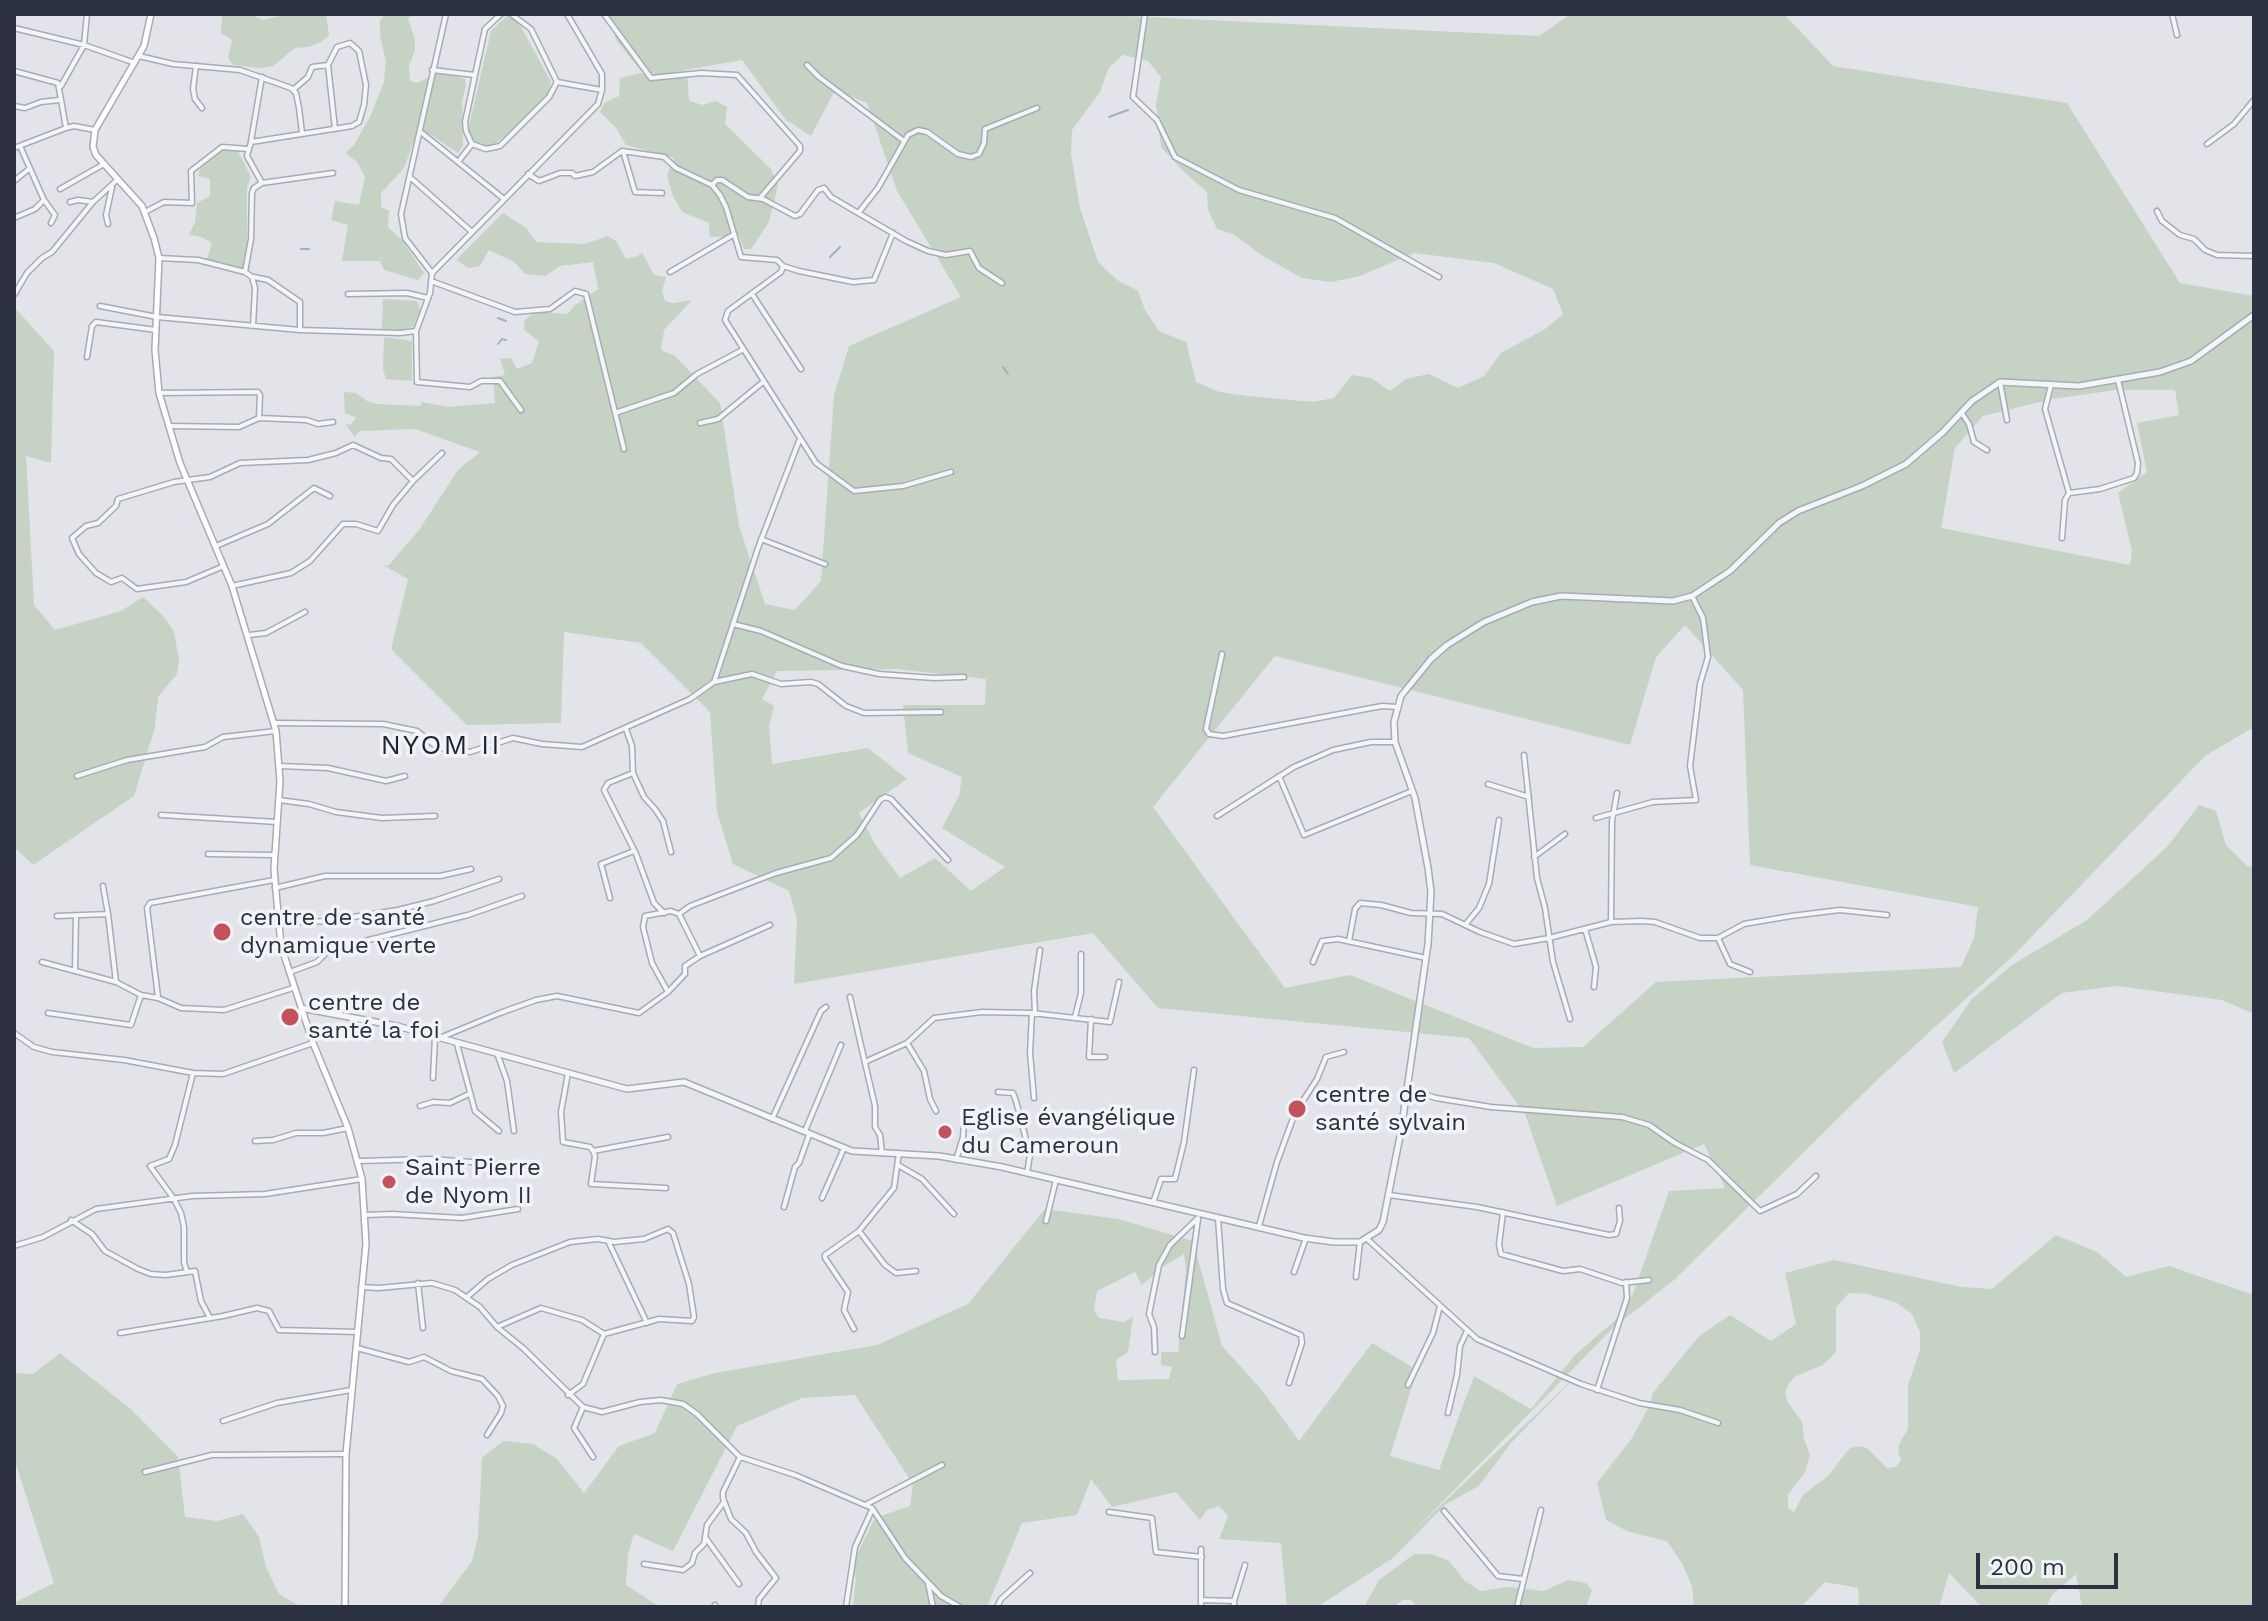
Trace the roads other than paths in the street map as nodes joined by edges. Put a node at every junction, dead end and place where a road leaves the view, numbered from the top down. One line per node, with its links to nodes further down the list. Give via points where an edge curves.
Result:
1 (87, 14): 12 (street)
2 (151, 14): 13 (main road)
3 (446, 14): 18 (street)
4 (501, 14): 20 (street, via 485,29)
5 (511, 14): 22 (street, via 531,29)
6 (567, 14): 25 (street, via 602,74)
7 (604, 14): 56 (street, via 651,78 737,75 800,146)
8 (1145, 14): 77 (street, via 1133,97 1157,120 1175,157 1239,190 1335,218)
9 (2172, 14): 11 (street)
10 (14, 28): 12 (street)
11 (2177, 35)
12 (84, 45): 14 (street); 23 (street)
13 (139, 56): 14 (main road); 17 (street)
14 (135, 63): 33 (main road)
15 (328, 65): 24 (street, via 312,67); 32 (street); 32 (street, via 337,47 354,44 366,85 359,122)
16 (807, 65): 36 (street)
17 (196, 66): 21 (street); 29 (street, via 193,89)
18 (431, 70): 20 (street); 34 (street)
19 (14, 71): 23 (street)
20 (475, 75): 38 (street, via 465,122)
21 (262, 77): 24 (street); 37 (street)
22 (557, 82): 25 (street); 38 (street, via 549,97 500,146)
23 (61, 86): 26 (street)
24 (294, 90): 35 (street)
25 (602, 90): 48 (street, via 593,109)
26 (59, 100): 28 (street); 31 (street)
27 (2254, 100): 39 (street)
28 (14, 106)
29 (202, 108)
30 (1037, 108): 36 (street, via 985,129 979,154 971,157 927,132 918,130)
31 (66, 128): 33 (street); 40 (street)
32 (335, 129): 35 (street)
33 (95, 130): 45 (main road, via 93,147)
34 (421, 132): 44 (street); 49 (street)
35 (302, 133): 37 (street)
36 (904, 141): 63 (street)
37 (251, 142): 42 (street)
38 (472, 144): 44 (street)
39 (2207, 144)
40 (20, 146): 41 (street); 46 (street)
41 (14, 148)
42 (248, 149): 52 (street); 62 (street, via 222,147 193,168 192,203 164,202)
43 (623, 151): 48 (street, via 593,172 558,174 542,181); 53 (street, via 664,157); 55 (street, via 635,192)
44 (458, 162): 57 (street)
45 (104, 164): 51 (main road); 54 (street)
46 (29, 169): 50 (street); 58 (street)
47 (333, 173): 52 (street)
48 (528, 174): 57 (street)
49 (410, 177): 67 (street); 75 (street, via 402,231)
50 (14, 181)
51 (115, 182): 60 (street); 62 (main road); 66 (street)
52 (262, 183): 73 (street, via 252,193)
53 (712, 185): 56 (street, via 720,179 748,197); 69 (street, via 725,203)
54 (60, 189)
55 (662, 193)
56 (760, 198): 63 (street, via 795,216 824,188)
57 (504, 199): 67 (street)
58 (44, 200): 64 (street); 65 (street, via 55,215)
59 (70, 202): 60 (street)
60 (93, 202): 80 (street)
61 (2157, 211): 70 (street, via 2162,221 2205,250)
62 (145, 212): 71 (main road)
63 (859, 212): 68 (street)
64 (14, 218)
65 (51, 223)
66 (108, 224)
67 (472, 232): 75 (street)
68 (893, 233): 72 (street, via 874,280 829,278); 81 (street, via 928,251 970,251 979,268)
69 (733, 235): 72 (street, via 741,257 775,259); 74 (street)
70 (2254, 256)
71 (159, 258): 73 (street, via 198,260); 88 (main road)
72 (783, 266): 83 (street)
73 (245, 272): 76 (street)
74 (670, 272)
75 (432, 273): 79 (street)
76 (252, 277): 89 (street); 91 (street, via 268,280 300,302)
77 (1439, 277)
78 (14, 281): 80 (street)
79 (431, 281): 85 (street); 103 (street, via 515,312 550,309 583,291)
80 (21, 283): 84 (street)
81 (1002, 283)
82 (348, 294): 85 (street)
83 (752, 294): 93 (street, via 725,317); 95 (street)
84 (14, 295)
85 (428, 298): 92 (street)
86 (100, 306): 88 (street)
87 (2254, 315): 96 (street, via 2191,361)
88 (157, 317): 89 (street); 90 (main road)
89 (253, 326): 91 (street)
90 (156, 330): 94 (street, via 96,322); 100 (main road)
91 (300, 330): 92 (street)
92 (416, 331): 101 (street, via 417,382 470,387 500,381)
93 (742, 350): 97 (street); 103 (street, via 674,393)
94 (87, 357)
95 (801, 369)
96 (2118, 380): 99 (street); 116 (street, via 2137,473 2100,489)
97 (763, 382): 107 (street, via 718,419); 109 (street)
98 (2000, 382): 99 (street); 102 (street); 105 (street)
99 (2051, 385): 116 (street, via 2045,409)
100 (159, 393): 104 (street, via 258,392); 108 (main road)
101 (521, 410)
102 (1961, 412): 111 (street, via 1974,442); 124 (street, via 1906,464 1798,511 1730,571)
103 (615, 413): 110 (street)
104 (259, 418): 106 (street); 108 (street, via 239,427)
105 (2007, 420)
106 (333, 422)
107 (700, 423)
108 (169, 426): 114 (main road)
109 (799, 441): 113 (street, via 816,463 854,491 903,486); 119 (street)
110 (624, 449)
111 (1987, 450)
112 (442, 453): 115 (street)
113 (951, 472)
114 (187, 480): 115 (street, via 210,477 240,463 308,460 353,445 391,459); 120 (main road); 122 (street, via 118,499 98,523 76,532 72,544 96,573 111,582 122,578 137,589 186,582)
115 (413, 481): 123 (street, via 378,531 343,524 310,561 291,573)
116 (2069, 493): 118 (street)
117 (330, 496): 120 (street, via 314,488 268,524)
118 (2062, 538)
119 (761, 539): 121 (street); 126 (street)
120 (216, 546): 122 (main road)
121 (825, 564)
122 (224, 566): 123 (main road)
123 (232, 586): 127 (main road)
124 (1692, 596): 131 (street, via 1673,601 1561,596 1519,606 1447,645 1406,688); 148 (street, via 1703,618 1708,657 1690,766 1696,800 1653,802)
125 (305, 612): 127 (street, via 266,633)
126 (733, 624): 129 (street, via 842,666 879,674); 130 (street)
127 (249, 635): 133 (main road)
128 (1222, 654): 131 (street, via 1209,734)
129 (964, 677)
130 (714, 682): 132 (street, via 752,674 781,684 811,682 864,713); 134 (street)
131 (1397, 707): 136 (street)
132 (941, 712)
133 (274, 723): 134 (street, via 383,724 417,731 438,748 470,752 507,738 582,747); 135 (main road)
134 (626, 729): 139 (street)
135 (276, 731): 138 (main road); 140 (street, via 223,737 205,747 127,760)
136 (1395, 742): 142 (street, via 1333,750); 144 (street)
137 (1524, 755): 146 (street)
138 (280, 766): 141 (street, via 328,768 386,781); 147 (main road)
139 (633, 773): 156 (street, via 608,783 604,790); 157 (street, via 663,821)
140 (77, 776)
141 (405, 776)
142 (1279, 776): 144 (street, via 1304,835); 151 (street)
143 (1488, 784): 146 (street)
144 (1412, 791): 169 (street, via 1428,868)
145 (1617, 793): 148 (street)
146 (1529, 797): 160 (street)
147 (279, 800): 150 (street, via 382,818); 154 (main road)
148 (1613, 812): 152 (street); 176 (street)
149 (161, 815): 154 (street)
150 (435, 816)
151 (1217, 816)
152 (1596, 818)
153 (1499, 820): 179 (street, via 1489,884)
154 (277, 822): 159 (main road)
155 (1565, 834): 160 (street)
156 (634, 851): 168 (street, via 601,864); 170 (street, via 654,903)
157 (671, 852)
158 (208, 854): 159 (street)
159 (274, 855): 164 (main road)
160 (1534, 857): 181 (street)
161 (948, 860): 172 (street, via 885,797 857,835 831,858 776,873)
162 (471, 869): 166 (street, via 440,876 325,876)
163 (499, 879): 177 (street, via 398,910)
164 (274, 880): 166 (main road); 200 (street, via 150,903)
165 (103, 886): 171 (street)
166 (275, 888): 177 (main road)
167 (522, 896): 192 (street, via 329,950 317,962)
168 (610, 898)
169 (1429, 912): 179 (street); 183 (street, via 1360,903); 187 (street)
170 (664, 913): 172 (street); 197 (street, via 645,916 643,924 652,963)
171 (108, 914): 173 (street); 193 (street)
172 (679, 914): 186 (street)
173 (76, 915): 175 (street); 190 (street)
174 (1887, 915): 182 (street, via 1840,910 1791,916 1744,924)
175 (57, 916)
176 (1611, 922): 180 (street); 182 (street, via 1655,922 1684,934)
177 (277, 923): 192 (main road)
178 (770, 925): 186 (street)
179 (1465, 925): 181 (street, via 1514,944)
180 (1585, 929): 181 (street); 195 (street, via 1596,967)
181 (1549, 938): 207 (street)
182 (1718, 938): 191 (street, via 1730,964)
183 (1349, 941): 187 (street); 189 (street, via 1322,941)
184 (1040, 950): 204 (street)
185 (1081, 954): 205 (street)
186 (700, 956): 197 (street, via 685,966 685,974)
187 (1426, 958): 222 (street)
188 (42, 962): 190 (street)
189 (1313, 962)
190 (75, 969): 193 (street)
191 (1750, 972)
192 (288, 973): 196 (main road)
193 (116, 982): 198 (street)
194 (1119, 982): 206 (street, via 1110,1022)
195 (1594, 987)
196 (293, 988): 200 (street, via 224,1010 181,1008); 201 (main road)
197 (668, 992): 209 (street, via 639,1013 563,996 543,998)
198 (141, 995): 200 (street); 203 (street, via 131,1025)
199 (850, 997): 217 (street)
200 (158, 998)
201 (300, 1007): 209 (street); 210 (main road)
202 (826, 1007): 228 (street)
203 (48, 1013)
204 (1033, 1014): 205 (street); 212 (street, via 982,1012 934,1018); 225 (street)
205 (1075, 1017): 206 (street)
206 (1091, 1019): 216 (street, via 1089,1057)
207 (1570, 1019)
208 (14, 1033): 219 (street, via 42,1050)
209 (437, 1038): 211 (street); 221 (street)
210 (313, 1043): 219 (street, via 228,1074); 230 (main road)
211 (456, 1043): 215 (street); 224 (street)
212 (907, 1043): 217 (street); 227 (street, via 924,1071)
213 (841, 1045): 233 (street)
214 (1344, 1052): 263 (street, via 1326,1057 1295,1113)
215 (497, 1053): 220 (street); 232 (street)
216 (1105, 1057)
217 (865, 1063): 238 (street)
218 (1194, 1070): 252 (street, via 1175,1179 1161,1179)
219 (193, 1073): 251 (street, via 169,1159 150,1166)
220 (568, 1073): 228 (street, via 627,1089 684,1082); 237 (street, via 562,1140)
221 (433, 1078)
222 (1408, 1089): 245 (street, via 1491,1107 1622,1117 1649,1125 1708,1160 1760,1211 1797,1194); 249 (street)
223 (998, 1092): 244 (street, via 1013,1093 1016,1101 1030,1155)
224 (469, 1094): 226 (street, via 450,1103); 231 (street, via 478,1115)
225 (1034, 1098)
226 (420, 1106)
227 (936, 1111)
228 (772, 1119): 233 (street)
229 (964, 1120): 240 (street)
230 (348, 1128): 235 (street); 241 (main road)
231 (499, 1131)
232 (514, 1131)
233 (806, 1134): 236 (street); 253 (street)
234 (668, 1137): 237 (street)
235 (255, 1141)
236 (844, 1148): 238 (street); 250 (street)
237 (593, 1151): 248 (street, via 591,1184)
238 (882, 1153): 239 (street)
239 (899, 1153): 240 (street); 243 (street)
240 (956, 1160): 244 (street)
241 (359, 1161): 242 (street); 246 (main road)
242 (512, 1165)
243 (898, 1165): 257 (street, via 922,1179); 264 (street, via 894,1188)
244 (1027, 1173): 247 (street)
245 (1816, 1176)
246 (362, 1179): 251 (street, via 265,1194); 258 (main road)
247 (1056, 1180): 252 (street); 262 (street)
248 (666, 1188)
249 (1389, 1195): 256 (street); 266 (street, via 1379,1230)
250 (822, 1198)
251 (174, 1199): 261 (street, via 96,1209); 270 (street, via 184,1227)
252 (1153, 1203): 259 (street)
253 (784, 1207)
254 (1619, 1208): 256 (street, via 1616,1234 1609,1235)
255 (518, 1209): 258 (street, via 462,1218)
256 (1503, 1212): 274 (street, via 1501,1254)
257 (954, 1214)
258 (366, 1215): 276 (main road)
259 (1198, 1215): 260 (street); 288 (street); 290 (street, via 1159,1265 1149,1314)
260 (1217, 1216): 263 (street); 291 (street, via 1227,1303 1301,1335)
261 (71, 1220): 268 (street); 270 (street, via 128,1265 151,1274)
262 (1046, 1221)
263 (1259, 1226): 265 (street)
264 (859, 1231): 269 (street, via 896,1273); 283 (street, via 824,1257 848,1292 844,1310)
265 (1306, 1238): 266 (street); 271 (street)
266 (1363, 1240): 272 (street); 278 (street)
267 (609, 1243): 277 (street, via 574,1241 535,1254); 280 (street); 280 (street, via 644,1239 668,1229 675,1237 694,1319)
268 (14, 1246)
269 (916, 1271)
270 (187, 1272): 279 (street, via 195,1271)
271 (1294, 1272)
272 (1356, 1277)
273 (1649, 1280): 274 (street)
274 (1626, 1282): 294 (street, via 1624,1308)
275 (418, 1283): 276 (street); 277 (street, via 445,1286); 282 (street)
276 (361, 1287): 285 (main road)
277 (467, 1297): 281 (street)
278 (1440, 1306): 284 (street); 292 (street)
279 (210, 1318): 285 (street, via 257,1308 269,1311 279,1330); 286 (street)
280 (647, 1323): 287 (street)
281 (497, 1327): 287 (street, via 545,1308); 295 (street)
282 (423, 1328)
283 (854, 1329)
284 (1467, 1331): 294 (street); 297 (street)
285 (358, 1332): 289 (main road)
286 (120, 1333)
287 (604, 1334): 295 (street, via 583,1384)
288 (1182, 1336)
289 (357, 1348): 293 (main road); 300 (street, via 409,1362 424,1357 482,1379 503,1406)
290 (1155, 1352)
291 (1289, 1383)
292 (1408, 1385)
293 (351, 1390): 298 (street, via 277,1403); 301 (main road)
294 (1597, 1390): 299 (street)
295 (568, 1395): 296 (street)
296 (583, 1407): 302 (street, via 574,1428); 303 (street, via 602,1412 640,1402 678,1402)
297 (1448, 1413)
298 (223, 1421)
299 (1718, 1423)
300 (487, 1435)
301 (346, 1454): 305 (street, via 229,1453); 323 (main road)
302 (593, 1457)
303 (740, 1457): 306 (street, via 723,1492); 307 (street)
304 (942, 1465): 307 (street)
305 (145, 1472)
306 (724, 1502): 312 (street); 324 (street, via 776,1578)
307 (865, 1505): 308 (street)
308 (872, 1508): 319 (street, via 905,1558); 325 (street, via 855,1547)
309 (1541, 1510): 318 (street)
310 (1444, 1511): 318 (street, via 1498,1576)
311 (1109, 1512): 314 (street, via 1152,1518 1156,1552)
312 (705, 1537): 315 (street, via 683,1570); 320 (street)
313 (1201, 1549): 314 (street)
314 (1202, 1557): 321 (street)
315 (644, 1564)
316 (1245, 1565): 322 (street)
317 (1030, 1573): 328 (street)
318 (1523, 1579): 330 (street)
319 (928, 1581): 326 (street); 327 (street)
320 (739, 1584)
321 (1202, 1600): 322 (street); 329 (street)
322 (1234, 1604)
323 (345, 1607)
324 (758, 1607)
325 (846, 1607)
326 (933, 1607)
327 (960, 1607)
328 (997, 1607)
329 (1201, 1607)
330 (1517, 1607)

